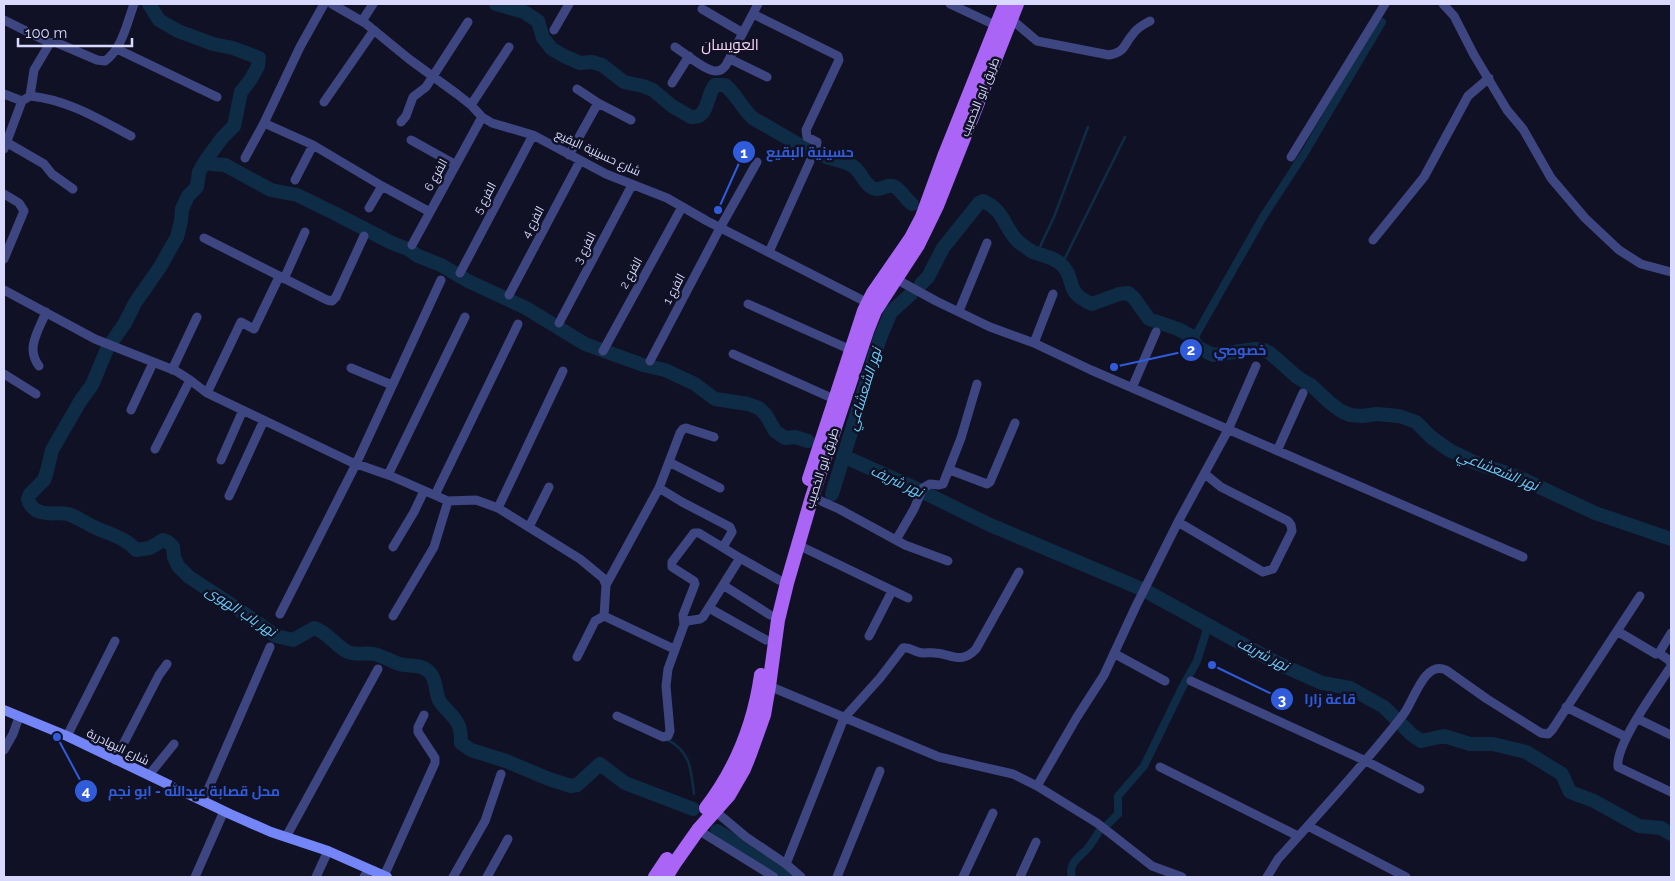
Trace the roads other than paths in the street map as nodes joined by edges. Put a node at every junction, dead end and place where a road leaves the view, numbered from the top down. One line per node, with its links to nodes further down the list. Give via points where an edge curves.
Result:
1 (134, 4): 26 (street)
2 (324, 4): 42 (street)
3 (332, 4): 16 (street, شارع حسينية البقيع)
4 (373, 4): 16 (street)
5 (569, 4): 21 (street)
6 (758, 4): 13 (street)
7 (950, 4): 19 (street)
8 (1005, 4): 19 (main road, طريق ابو الخصيب)
9 (1017, 4): 15 (main road, طريق ابو الخصيب)
10 (1386, 4): 51 (street)
11 (1442, 4): 31 (street, via 1454,16)
12 (702, 9): 22 (street)
13 (753, 14): 22 (street); 71 (street, via 838,56 839,60 806,130 807,137 817,142 815,152)
14 (4, 20): 23 (street)
15 (1012, 20): 17 (street, via 1037,41 1108,55 1118,53 1132,35); 50 (main road, طريق ابو الخصيب)
16 (362, 21): 20 (street, شارع حسينية البقيع)
17 (1150, 21)
18 (468, 22): 29 (street)
19 (997, 26): 50 (main road, طريق ابو الخصيب)
20 (374, 30): 29 (street, شارع حسينية البقيع); 37 (street)
21 (554, 30)
22 (743, 33): 28 (street)
23 (50, 43): 26 (street, via 55,42 105,61); 36 (street, via 34,70)
24 (510, 47): 39 (street)
25 (676, 47): 27 (street)
26 (117, 49): 35 (street)
27 (689, 56): 28 (street, via 716,71); 32 (street)
28 (730, 59): 30 (street)
29 (433, 76): 39 (street, شارع حسينية البقيع); 43 (street, via 426,87 413,97)
30 (766, 77)
31 (1489, 78): 68 (street, via 1468,96 1424,177); 73 (street, via 1551,178 1586,218 1619,250 1641,264)
32 (672, 83)
33 (577, 89): 38 (street)
34 (4, 94): 36 (street)
35 (217, 97)
36 (26, 98): 45 (street, via 48,98 74,106); 48 (street)
37 (324, 102)
38 (598, 103): 41 (street); 49 (street)
39 (471, 105): 40 (street, شارع حسينية البقيع)
40 (482, 117): 44 (street, شارع حسينية البقيع); 55 (street, الفرع 6)
41 (631, 120)
42 (264, 122): 47 (street); 52 (street)
43 (401, 122)
44 (533, 135): 49 (street, شارع حسينية البقيع); 74 (street, الفرع 5)
45 (131, 136)
46 (411, 140): 55 (street)
47 (313, 145): 56 (street); 58 (street)
48 (5, 146): 59 (street, via 44,164)
49 (569, 155): 53 (street, شارع حسينية البقيع)
50 (951, 156): 76 (main road, طريق ابو الخصيب, via 926,229); 81 (main road, طريق ابو الخصيب, via 917,228)
51 (1291, 157)
52 (245, 158)
53 (580, 161): 57 (street, شارع حسينية البقيع); 80 (street, الفرع 4)
54 (757, 162): 64 (street, الفرع 1)
55 (456, 165): 63 (street, الفرع 6)
56 (296, 180)
57 (632, 185): 61 (street, شارع حسينية البقيع, via 648,189); 87 (street, الفرع 3)
58 (382, 186): 62 (street); 63 (street)
59 (73, 189)
60 (4, 194): 72 (street, via 24,211)
61 (682, 207): 64 (street, شارع حسينية البقيع); 92 (street, الفرع 2)
62 (369, 208)
63 (430, 212): 70 (street, الفرع 6)
64 (720, 228): 71 (street, شارع حسينية البقيع); 94 (street, الفرع 1)
65 (305, 232): 75 (street)
66 (364, 236): 75 (street, via 332,301)
67 (204, 238): 75 (street)
68 (1374, 240)
69 (987, 243): 83 (street)
70 (412, 245)
71 (769, 252): 81 (street, شارع حسينية البقيع)
72 (4, 259)
73 (1671, 272)
74 (460, 274)
75 (282, 278): 106 (street, via 254,329 241,322)
76 (896, 279): 83 (street); 130 (main road, طريق ابو الخصيب, via 875,311 867,331)
77 (440, 280): 104 (street)
78 (4, 290): 84 (street)
79 (1053, 294): 90 (street)
80 (509, 295)
81 (868, 303): 91 (main road, طريق ابو الخصيب)
82 (748, 304): 91 (street)
83 (959, 311): 90 (street)
84 (46, 312): 95 (street, via 95,339); 96 (street, via 33,343 33,358)
85 (197, 317): 99 (street)
86 (465, 317): 123 (street)
87 (560, 323)
88 (518, 324): 128 (street)
89 (1156, 332): 105 (street)
90 (1034, 344): 105 (street)
91 (850, 350): 109 (main road, طريق ابو الخصيب)
92 (603, 351)
93 (733, 354): 109 (street)
94 (650, 361)
95 (152, 363): 99 (street); 110 (street)
96 (39, 366)
97 (1256, 366): 114 (street)
98 (351, 368): 104 (street)
99 (172, 370): 102 (street)
100 (563, 371): 132 (street)
101 (4, 374): 108 (street)
102 (190, 380): 106 (street); 116 (street)
103 (978, 384): 121 (street)
104 (392, 385): 120 (street)
105 (1132, 388): 114 (street)
106 (207, 393): 111 (street)
107 (1303, 393): 117 (street)
108 (36, 394)
109 (834, 399): 143 (main road, طريق ابو الخصيب)
110 (131, 410)
111 (242, 410): 112 (street); 118 (street)
112 (264, 420): 120 (street); 129 (street)
113 (1015, 423): 121 (street, via 988,484)
114 (1228, 430): 117 (street); 122 (street)
115 (714, 437): 119 (street, via 683,429)
116 (155, 449)
117 (1277, 451): 139 (street)
118 (221, 460)
119 (669, 462): 125 (street); 126 (street)
120 (356, 464): 123 (street); 150 (street)
121 (950, 470): 135 (street, via 943,484 930,484 923,488)
122 (1205, 474): 133 (street); 133 (street, via 1221,487 1291,525 1292,531 1273,569 1264,572)
123 (388, 475): 127 (street)
124 (549, 487): 134 (street)
125 (659, 488): 138 (street, via 730,527 732,532); 144 (street)
126 (720, 488)
127 (424, 491): 128 (street); 137 (street)
128 (436, 495): 131 (street)
129 (229, 496)
130 (812, 497): 135 (street); 136 (main road, طريق ابو الخصيب)
131 (448, 501): 132 (street, via 476,500); 152 (street, via 434,547)
132 (498, 508): 134 (street)
133 (1178, 522): 163 (street)
134 (528, 527): 144 (street, via 580,559 604,578)
135 (896, 540): 141 (street)
136 (798, 545): 146 (street); 170 (main road, طريق ابو الخصيب, via 778,620)
137 (393, 547)
138 (723, 547): 140 (street); 154 (street, via 694,533 672,562 672,567 694,582 682,615)
139 (1523, 557)
140 (740, 558): 143 (street); 145 (street)
141 (948, 562)
142 (1020, 572): 176 (street, via 971,655 954,658 903,648)
143 (779, 580): 151 (main road, طريق ابو الخصيب)
144 (606, 585): 153 (street)
145 (723, 585): 149 (street); 151 (street)
146 (892, 591): 148 (street); 157 (street)
147 (1640, 596): 155 (street)
148 (908, 598)
149 (709, 608): 154 (street, via 700,619); 158 (street)
150 (280, 614)
151 (770, 615): 158 (main road, طريق ابو الخصيب)
152 (393, 616)
153 (604, 616): 161 (street); 164 (street, via 595,621)
154 (684, 625): 161 (street)
155 (1617, 631): 162 (street); 171 (street)
156 (1671, 633): 162 (street)
157 (869, 636)
158 (766, 640): 178 (main road, طريق ابو الخصيب)
159 (115, 641): 180 (street)
160 (270, 647): 193 (street)
161 (674, 649): 174 (street, via 666,678 668,736 663,737)
162 (1659, 653): 166 (street, via 1670,661)
163 (1115, 654): 168 (street); 190 (street)
164 (578, 657)
165 (167, 664): 184 (street, via 158,675)
166 (1671, 666): 177 (street)
167 (378, 669): 200 (street)
168 (1165, 681)
169 (1191, 681): 185 (street)
170 (769, 686): 176 (street); 178 (main road, طريق ابو الخصيب, via 764,714)
171 (1566, 707): 181 (street); 185 (street, via 1552,730 1548,734 1541,733 1446,670 1436,667 1426,675 1405,712)
172 (4, 710): 175 (main road, شارع البهادرية)
173 (424, 715): 206 (street, via 418,732 435,763)
174 (618, 716)
175 (19, 717): 180 (main road, شارع البهادرية); 183 (street)
176 (844, 718): 190 (street, via 939,757 1013,774); 204 (street)
177 (1638, 719): 179 (street); 181 (street)
178 (754, 727): 195 (main road, طريق ابو الخصيب, via 744,769); 211 (main road, طريق ابو الخصيب, via 722,786)
179 (1671, 735)
180 (67, 736): 184 (main road, شارع البهادرية)
181 (1626, 737): 192 (street, via 1618,767)
182 (174, 744): 189 (street)
183 (4, 750)
184 (115, 760): 189 (main road, شارع البهادرية)
185 (1366, 761): 191 (street); 197 (street)
186 (1160, 767): 199 (street)
187 (880, 771): 215 (street)
188 (501, 774): 209 (street, via 485,821)
189 (148, 775): 193 (main road, شارع البهادرية)
190 (1037, 786): 218 (street, via 1097,824 1152,866)
191 (1420, 789)
192 (1671, 792)
193 (203, 801): 194 (main road, شارع البهادرية)
194 (224, 810): 200 (main road, شارع البهادرية); 207 (street)
195 (715, 811): 198 (main road, طريق ابو الخصيب); 204 (street)
196 (993, 813): 216 (street)
197 (1308, 826): 199 (street); 220 (street)
198 (698, 830): 212 (main road, طريق ابو الخصيب); 213 (street)
199 (1298, 836): 219 (street)
200 (286, 837): 203 (main road, شارع البهادرية)
201 (508, 839): 210 (street)
202 (1036, 842): 217 (street)
203 (328, 852): 205 (main road, شارع البهادرية); 208 (street)
204 (786, 864): 214 (street)
205 (367, 873): 206 (main road, شارع البهادرية)
206 (386, 876)
207 (194, 877)
208 (316, 877)
209 (453, 877)
210 (487, 877)
211 (655, 877)
212 (666, 877)
213 (774, 877)
214 (801, 877)
215 (837, 877)
216 (963, 877)
217 (1020, 877)
218 (1182, 877)
219 (1266, 877)
220 (1406, 877)

